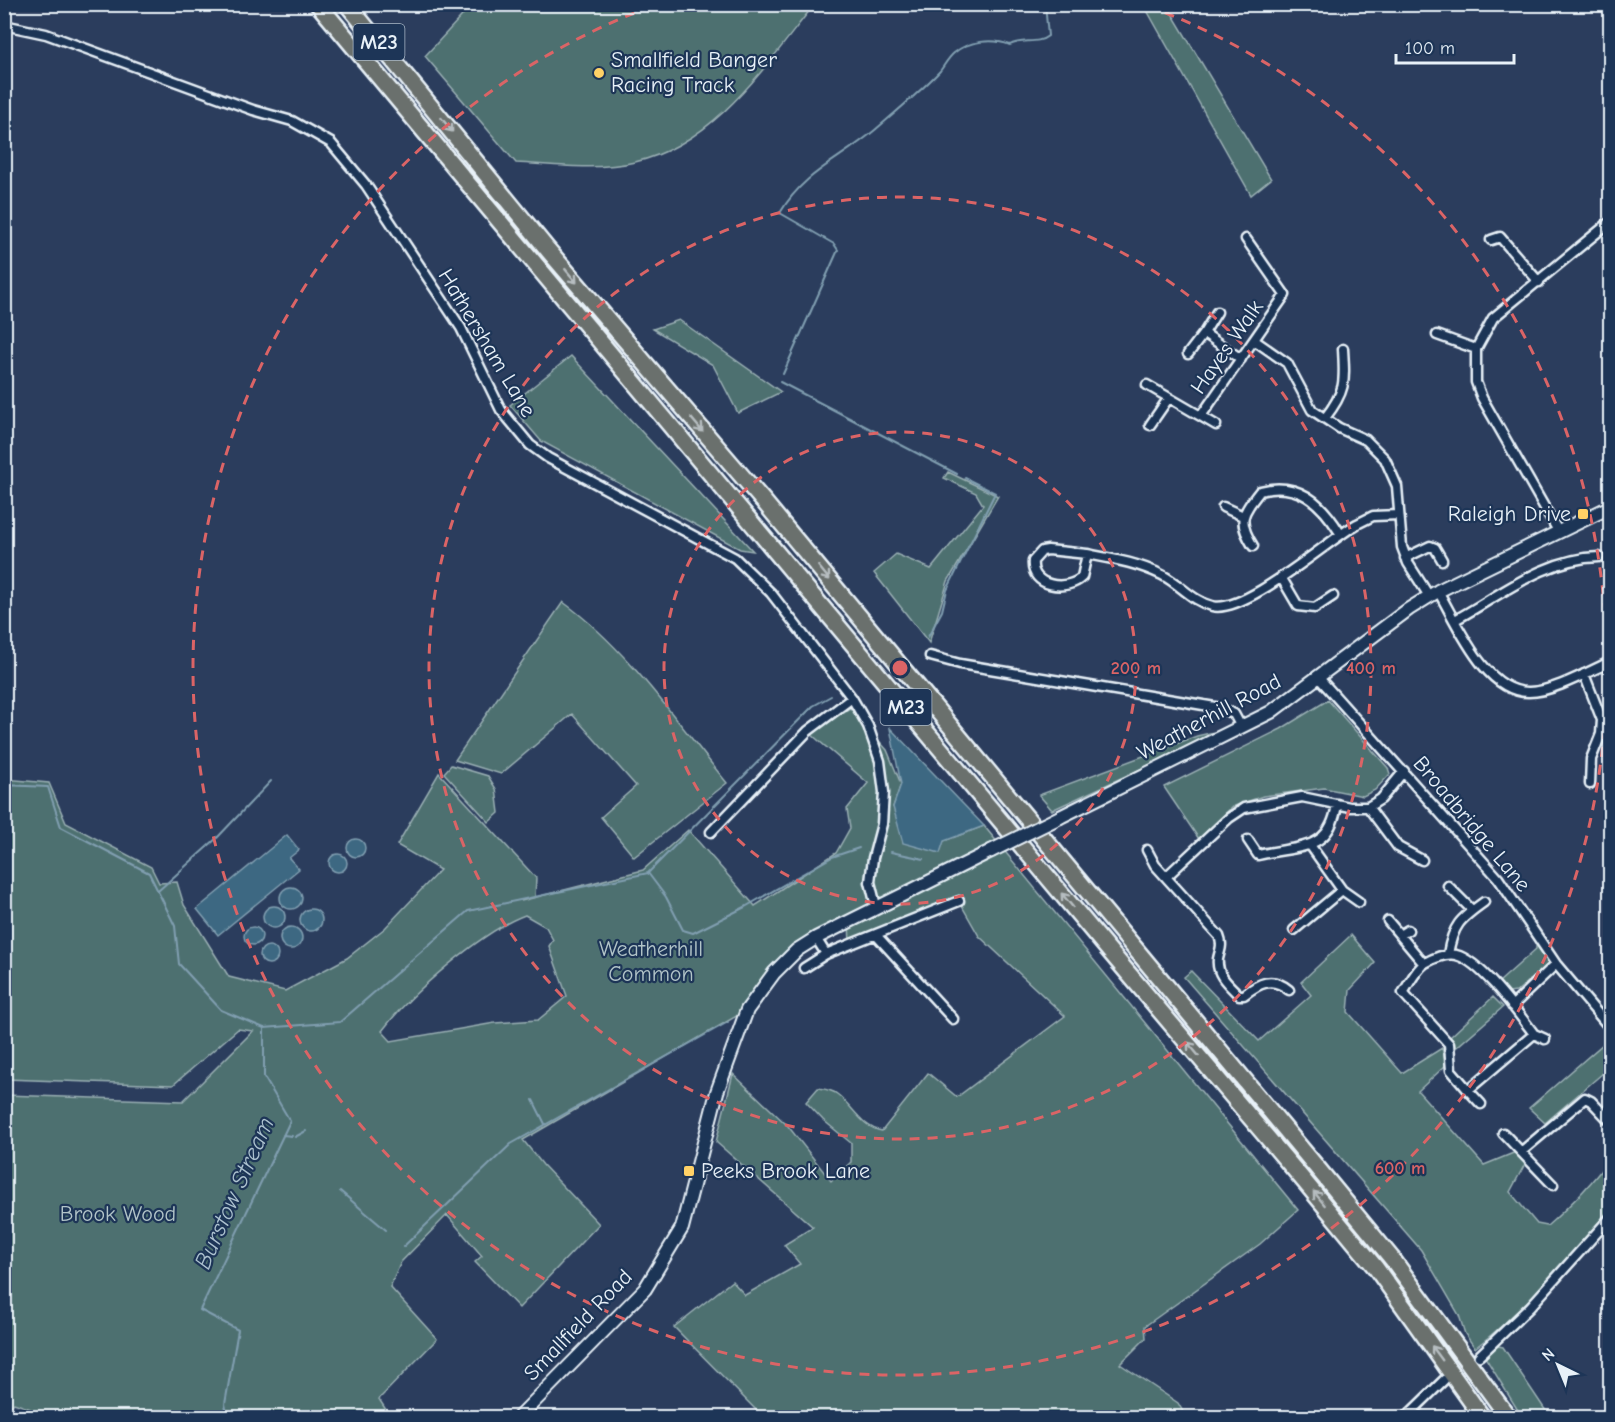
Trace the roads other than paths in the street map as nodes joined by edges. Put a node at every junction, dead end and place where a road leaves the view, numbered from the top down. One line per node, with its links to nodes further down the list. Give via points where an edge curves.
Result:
1 (318, 4): 86 (highway, M23, one-way to 1, via 1376,1268)
2 (347, 4): 87 (highway, M23, one-way to 87, via 1393,1260)
3 (4, 25): 41 (street, Hathersham Lane, via 46,34 292,121 331,143 366,185 461,328 501,410 530,445 735,558 771,593)
4 (1611, 222): 7 (street)
5 (1246, 239): 11 (street, Hayes Walk, via 1285,295)
6 (1491, 240): 7 (street, via 1500,237)
7 (1539, 282): 13 (street, via 1493,318)
8 (1217, 312): 9 (street)
9 (1204, 333): 14 (street); 15 (street)
10 (1437, 335): 13 (street)
11 (1254, 340): 15 (street, Hayes Walk); 19 (street, via 1287,363 1312,410)
12 (1343, 349): 19 (street, via 1345,383)
13 (1476, 350): 26 (street, via 1476,382 1482,398)
14 (1188, 354)
15 (1241, 359): 18 (street, Hayes Walk)
16 (1147, 385): 17 (street, Hayes Walk)
17 (1168, 399): 18 (street, Hayes Walk); 20 (street, Hayes Walk)
18 (1201, 416): 21 (street, Hayes Walk)
19 (1325, 418): 24 (street, via 1366,440 1385,459 1397,486)
20 (1150, 425)
21 (1216, 425)
22 (1223, 507): 25 (street)
23 (1611, 507): 26 (street, Weatherhill Road)
24 (1399, 515): 27 (street, via 1373,516); 31 (street)
25 (1243, 516): 27 (street, via 1260,491 1277,486 1296,490 1312,500 1328,514); 28 (street, via 1243,530)
26 (1558, 531): 34 (street, Weatherhill Road)
27 (1340, 533): 33 (street)
28 (1253, 546)
29 (1087, 554): 29 (street, via 1082,577 1072,585 1044,582 1034,574 1033,561 1042,551); 33 (street, via 1129,562 1164,576 1187,594 1214,607 1238,603)
30 (1599, 557): 36 (street, via 1576,558 1552,567)
31 (1405, 558): 32 (street, via 1430,546); 34 (street)
32 (1442, 560)
33 (1281, 577): 35 (street, via 1298,606 1315,608)
34 (1434, 593): 36 (street); 40 (street, Weatherhill Road)
35 (1333, 596)
36 (1455, 620): 39 (street, via 1479,660 1503,686 1530,692)
37 (930, 656): 42 (street, via 1229,710)
38 (1611, 662): 39 (street)
39 (1584, 674): 44 (street, via 1602,720 1591,759)
40 (1319, 678): 42 (street, Weatherhill Road); 43 (street, Broadbridge Lane)
41 (852, 698): 47 (street, via 808,731); 58 (street, Hathersham Lane, via 868,726 880,761 884,792 870,882)
42 (1241, 728): 58 (street, Weatherhill Road, bridge)
43 (1404, 771): 46 (street, via 1381,799); 67 (street, Broadbridge Lane, via 1498,878)
44 (1590, 784)
45 (1337, 804): 46 (street); 49 (street, via 1332,829); 52 (street, via 1302,797 1244,808)
46 (1368, 807): 51 (street, via 1398,847)
47 (711, 832)
48 (1248, 840): 49 (street, via 1258,855)
49 (1310, 845): 54 (street)
50 (1147, 850): 52 (street)
51 (1422, 860)
52 (1167, 876): 69 (street, via 1219,936 1219,969 1239,995 1269,982)
53 (1448, 886): 59 (street)
54 (1342, 890): 56 (street); 61 (street)
55 (959, 901): 62 (street)
56 (1359, 902)
57 (1484, 902): 59 (street)
58 (876, 906): 63 (street, Smallfield Road)
59 (1472, 910): 65 (street, via 1457,923)
60 (1388, 921): 66 (street, via 1404,933)
61 (1294, 930)
62 (876, 935): 64 (street); 71 (street)
63 (816, 938): 64 (street); 84 (street, Smallfield Road, via 774,973 747,1010 717,1092 682,1228 645,1289)
64 (826, 954): 68 (street)
65 (1448, 954): 66 (street); 70 (street, via 1468,960)
66 (1424, 964): 75 (street, via 1403,993 1449,1044 1451,1070)
67 (1556, 964): 70 (street); 72 (street, Broadbridge Lane)
68 (804, 968)
69 (1289, 990)
70 (1512, 1006): 73 (street)
71 (953, 1019)
72 (1611, 1028)
73 (1534, 1034): 74 (street); 75 (street)
74 (1545, 1040)
75 (1468, 1090): 76 (street)
76 (1481, 1104)
77 (1611, 1121): 79 (street, via 1585,1098)
78 (1503, 1133): 79 (street)
79 (1521, 1152): 80 (street)
80 (1553, 1185)
81 (1611, 1218): 82 (street)
82 (1479, 1356)
83 (1444, 1380): 85 (street)
84 (518, 1418)
85 (1405, 1418)
86 (1483, 1418)
87 (1509, 1418)

